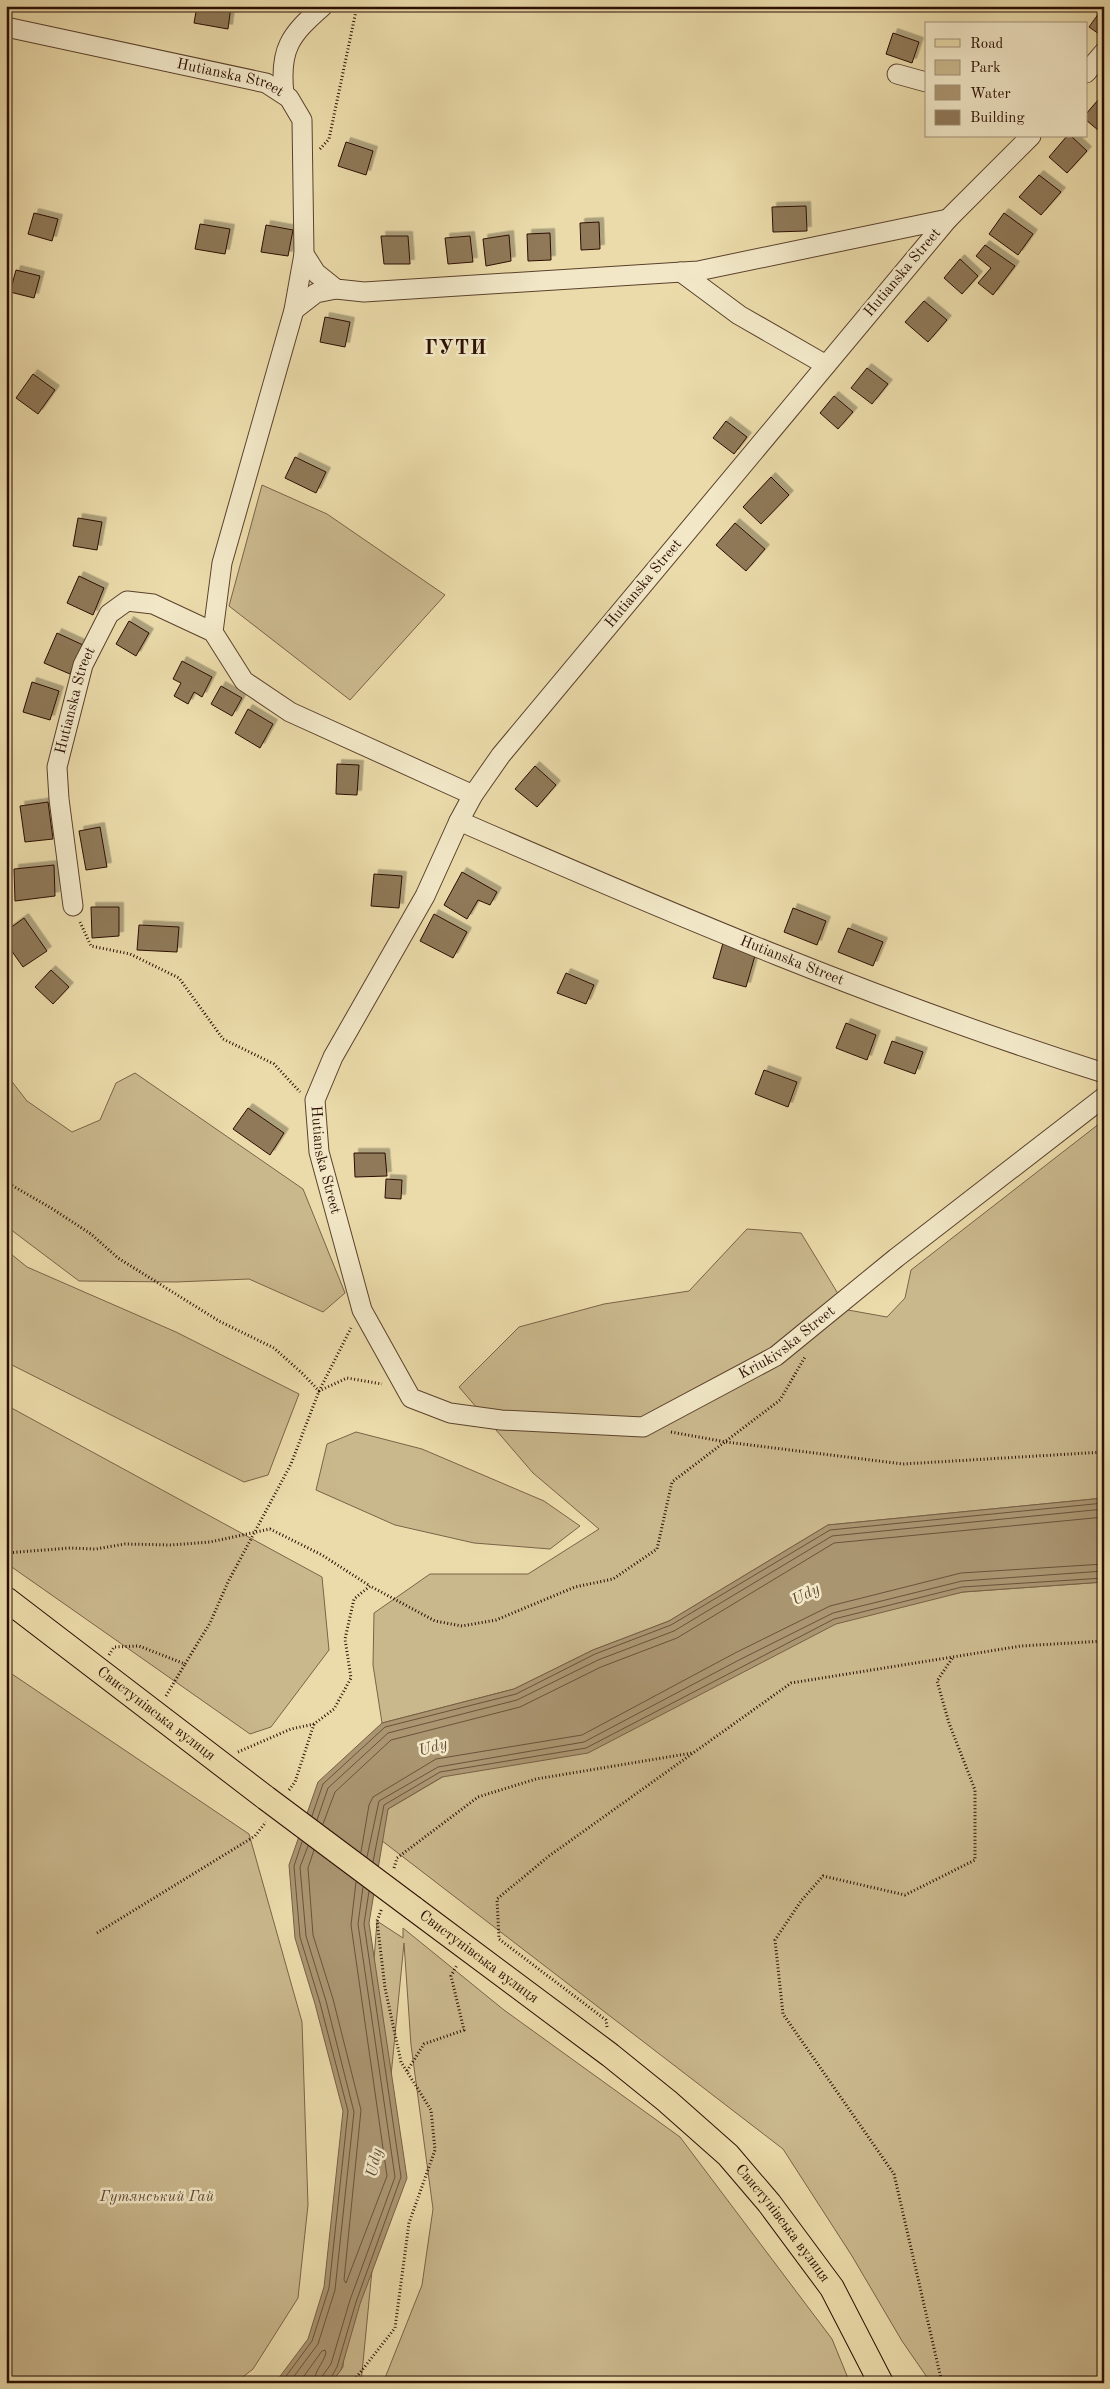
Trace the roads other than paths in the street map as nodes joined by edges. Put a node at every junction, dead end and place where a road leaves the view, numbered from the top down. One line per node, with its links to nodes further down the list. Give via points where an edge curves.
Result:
1 (324, 6): 7 (street, via 300,26 284,53)
2 (10, 27): 7 (street, Hutianska Street, via 266,83)
3 (1104, 52): 4 (street)
4 (1088, 71)
5 (897, 74): 6 (street)
6 (925, 82)
7 (284, 94): 10 (street, Hutianska Street, via 290,98 302,120)
8 (1029, 138): 9 (street)
9 (948, 219): 11 (street, Hutianska Street); 14 (street, Hutianska Street)
10 (304, 254): 12 (street, via 316,273); 13 (street, Hutianska Street)
11 (682, 272): 12 (street, Hutianska Street, via 364,292); 14 (street, via 740,315)
12 (336, 289): 13 (street, via 316,292)
13 (294, 310): 15 (street, Hutianska Street, via 222,563)
14 (826, 365): 16 (street, Hutianska Street, via 501,755)
15 (213, 632): 16 (street, via 244,681 290,712); 18 (street, Hutianska Street, via 153,604 127,601 109,614 83,665 58,767)
16 (473, 795): 17 (street, Hutianska Street)
17 (459, 821): 19 (street, Hutianska Street, via 835,979); 21 (street, Hutianska Street, via 425,896 333,1057 316,1100 318,1152 362,1310)
18 (73, 906)
19 (1104, 1073)
20 (1104, 1097): 21 (street, Kriukivska Street, via 896,1258 776,1356 643,1427 501,1420 450,1413)
21 (410, 1398)
22 (6, 1599): 23 (main road, Свистунівська вулиця, bridge, via 272,1806 610,2054 728,2155 769,2203 832,2288)
23 (881, 2383)

